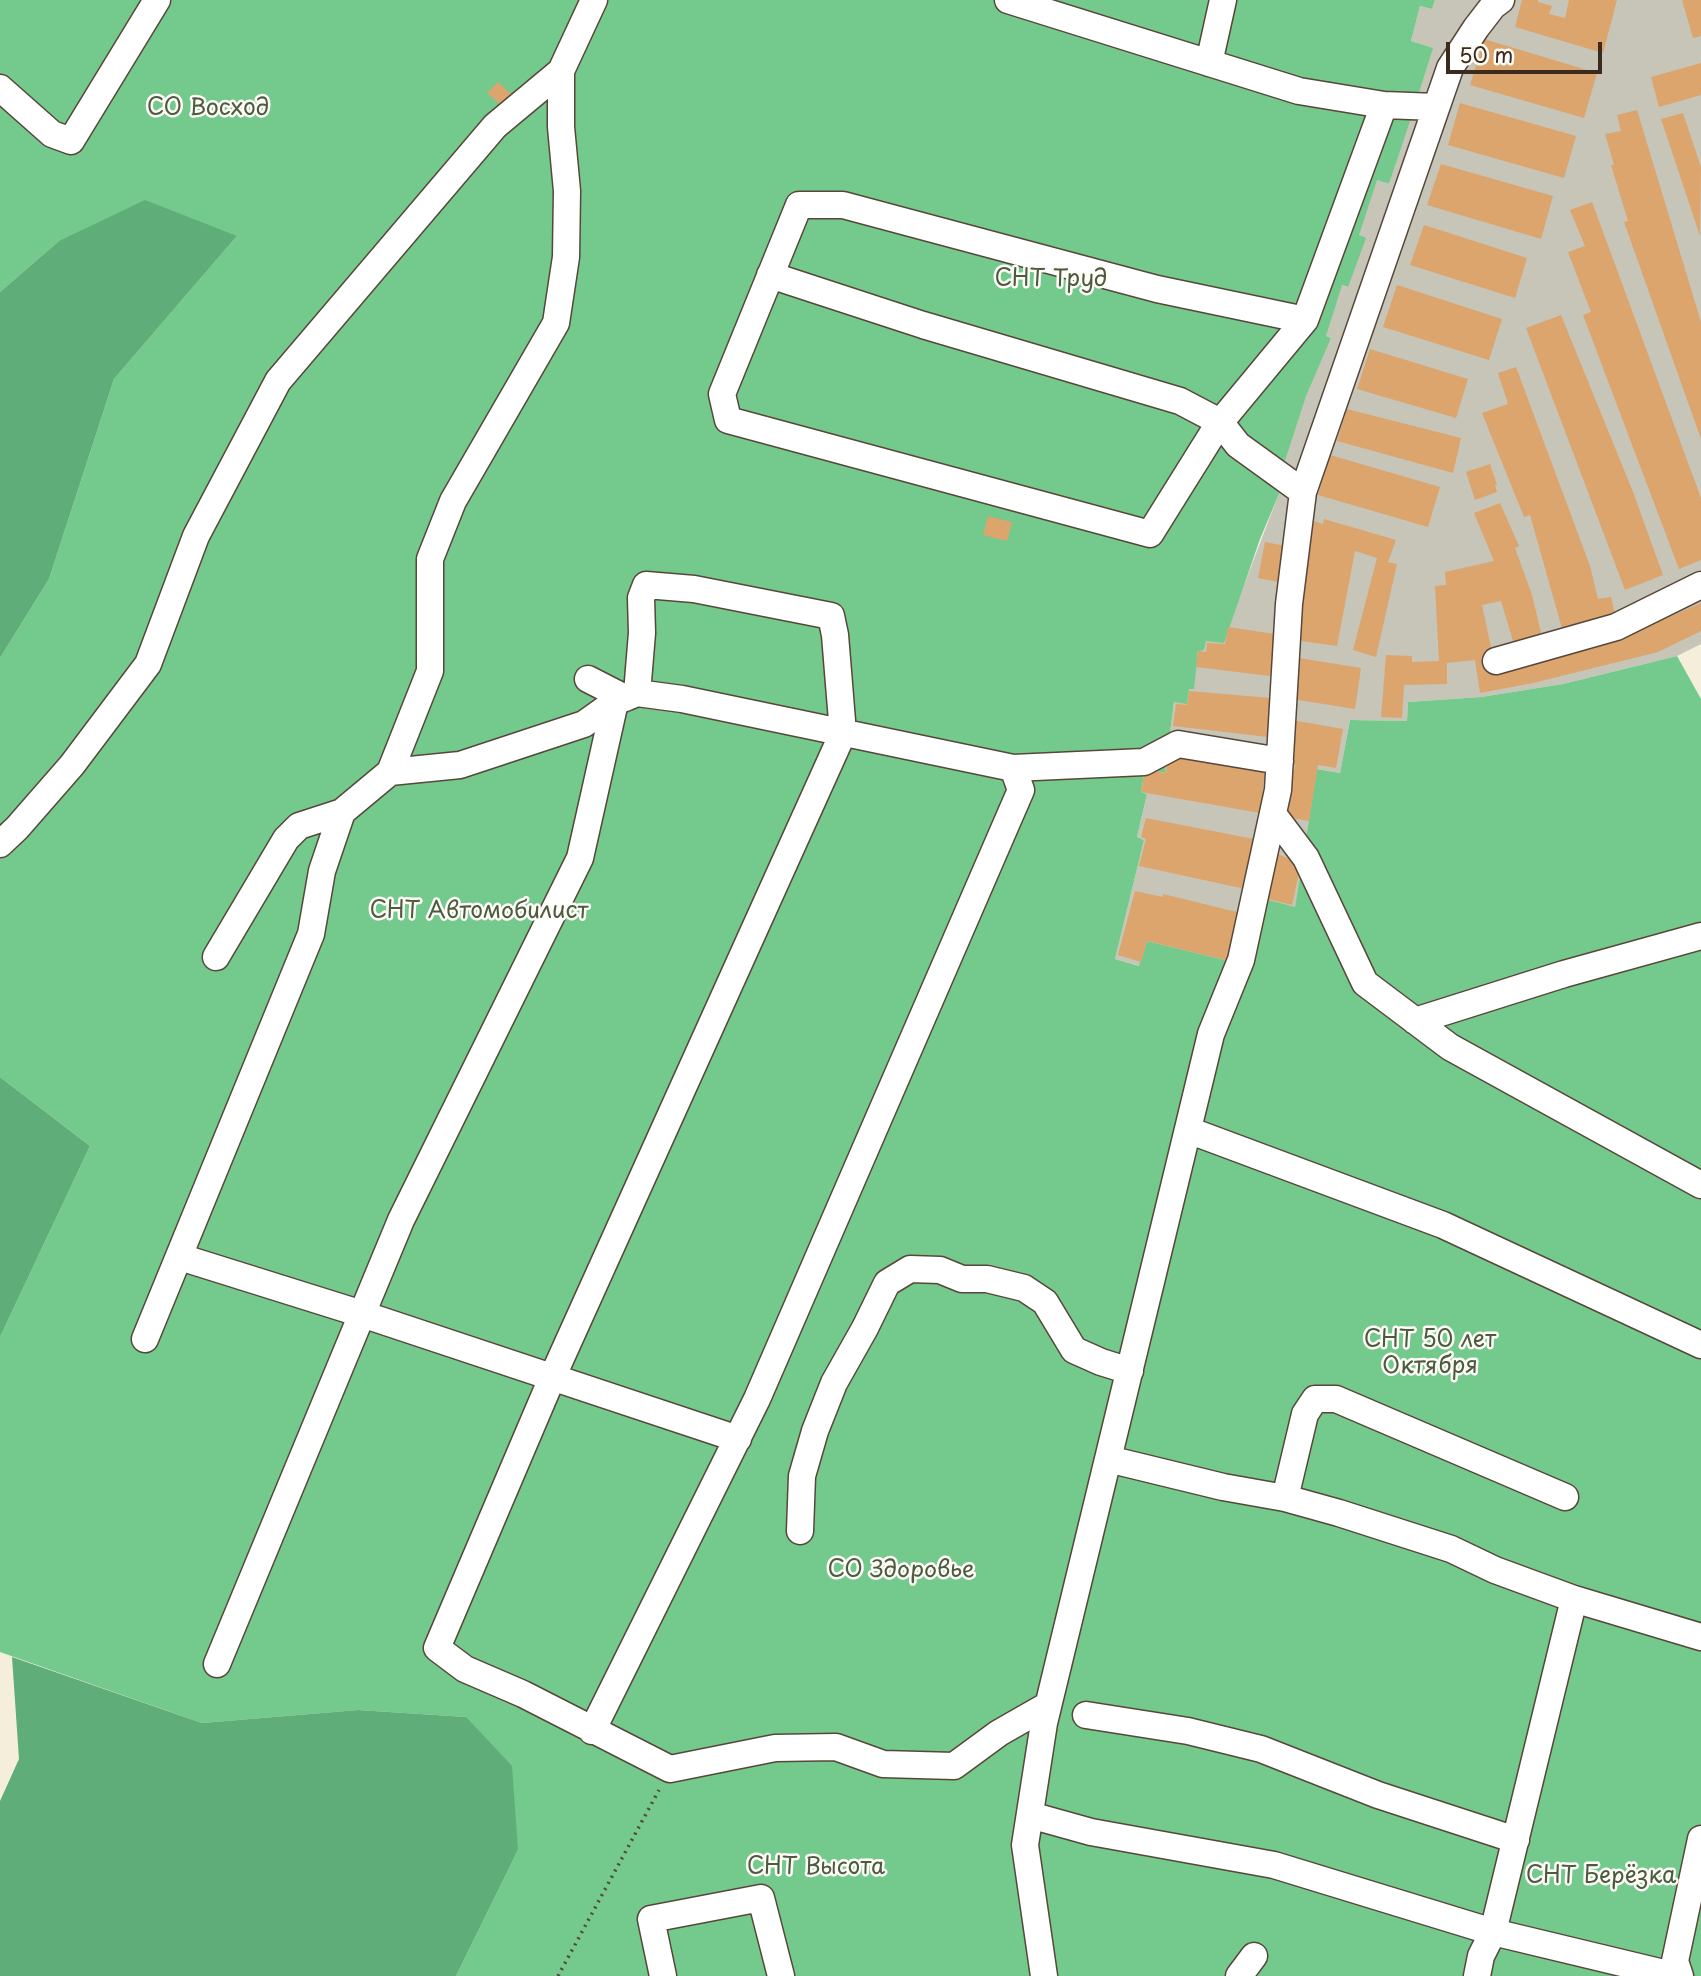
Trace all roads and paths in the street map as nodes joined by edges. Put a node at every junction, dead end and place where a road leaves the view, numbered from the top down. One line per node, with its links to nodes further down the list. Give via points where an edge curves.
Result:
1 (157, 0): 8 (street, via 71,141 52,134)
2 (594, 0): 7 (street)
3 (1008, 0): 6 (street)
4 (1223, 0): 6 (street)
5 (1501, 0): 10 (street, via 1450,68)
6 (1209, 63): 9 (street, via 1299,90)
7 (561, 71): 22 (street, via 566,257 556,323 453,502 430,559 430,671); 25 (street, via 495,126 278,381 196,536 148,664 72,765)
8 (0, 88)
9 (1384, 105): 10 (street); 12 (street)
10 (1436, 107): 14 (street)
11 (770, 275): 12 (street, via 799,205 843,205 1157,289); 13 (street, via 1180,401); 13 (street, via 722,394 728,420 1150,534)
12 (1305, 320): 13 (street)
13 (1220, 422): 14 (street, via 1238,445)
14 (1303, 492): 20 (street, via 1289,604)
15 (1701, 585): 16 (street, via 1616,627)
16 (1496, 661)
17 (588, 680): 18 (street)
18 (625, 698): 19 (street, via 682,699); 19 (street, via 642,633 641,598 646,585 694,589 831,616); 22 (street, via 584,724 460,765); 32 (street, via 580,858 401,1220)
19 (843, 733): 21 (street); 36 (street)
20 (1280, 761): 21 (street, via 1178,744 1144,762); 24 (street)
21 (1013, 768): 37 (street, via 1021,790)
22 (390, 772): 23 (street)
23 (341, 812): 27 (street, via 299,827 286,839); 31 (street, via 321,871 311,934)
24 (1273, 814): 28 (street, via 1306,858 1364,983); 29 (street, via 1241,960 1211,1034)
25 (0, 844)
26 (1701, 936): 28 (street)
27 (216, 957)
28 (1415, 1021): 30 (street, via 1450,1047)
29 (1188, 1130): 34 (street, via 1443,1225); 35 (street)
30 (1701, 1185)
31 (180, 1257): 32 (street); 33 (street)
32 (362, 1314): 36 (street); 44 (street)
33 (145, 1339)
34 (1701, 1345)
35 (1130, 1371): 38 (street); 41 (street, via 1074,1350 1045,1302 1024,1288 987,1279 962,1279 940,1270 910,1269 887,1283 834,1383 802,1476)
36 (552, 1378): 37 (street); 47 (street, via 437,1648 465,1669)
37 (737, 1439): 47 (street)
38 (1108, 1459): 40 (street); 45 (street)
39 (1565, 1497): 40 (street, via 1336,1399 1315,1399 1305,1414)
40 (1285, 1498): 42 (street, via 1451,1549)
41 (800, 1531)
42 (1574, 1599): 43 (street); 51 (street)
43 (1701, 1637)
44 (218, 1664)
45 (1048, 1705): 48 (street, via 954,1766 883,1764 836,1747 775,1748); 49 (street)
46 (1086, 1715): 51 (street, via 1188,1731 1261,1749 1378,1795)
47 (593, 1731): 48 (street)
48 (670, 1769): 53 (path)
49 (1030, 1815): 52 (street, via 1091,1832 1275,1865); 56 (street, via 1025,1845)
50 (1701, 1839): 58 (street, via 1675,1961)
51 (1516, 1840): 52 (street)
52 (1493, 1931): 57 (street); 58 (street)
53 (558, 1976)
54 (663, 1976): 55 (street, via 650,1919 761,1898)
55 (781, 1976)
56 (1044, 1976)
57 (1477, 1976)
58 (1678, 1976)

